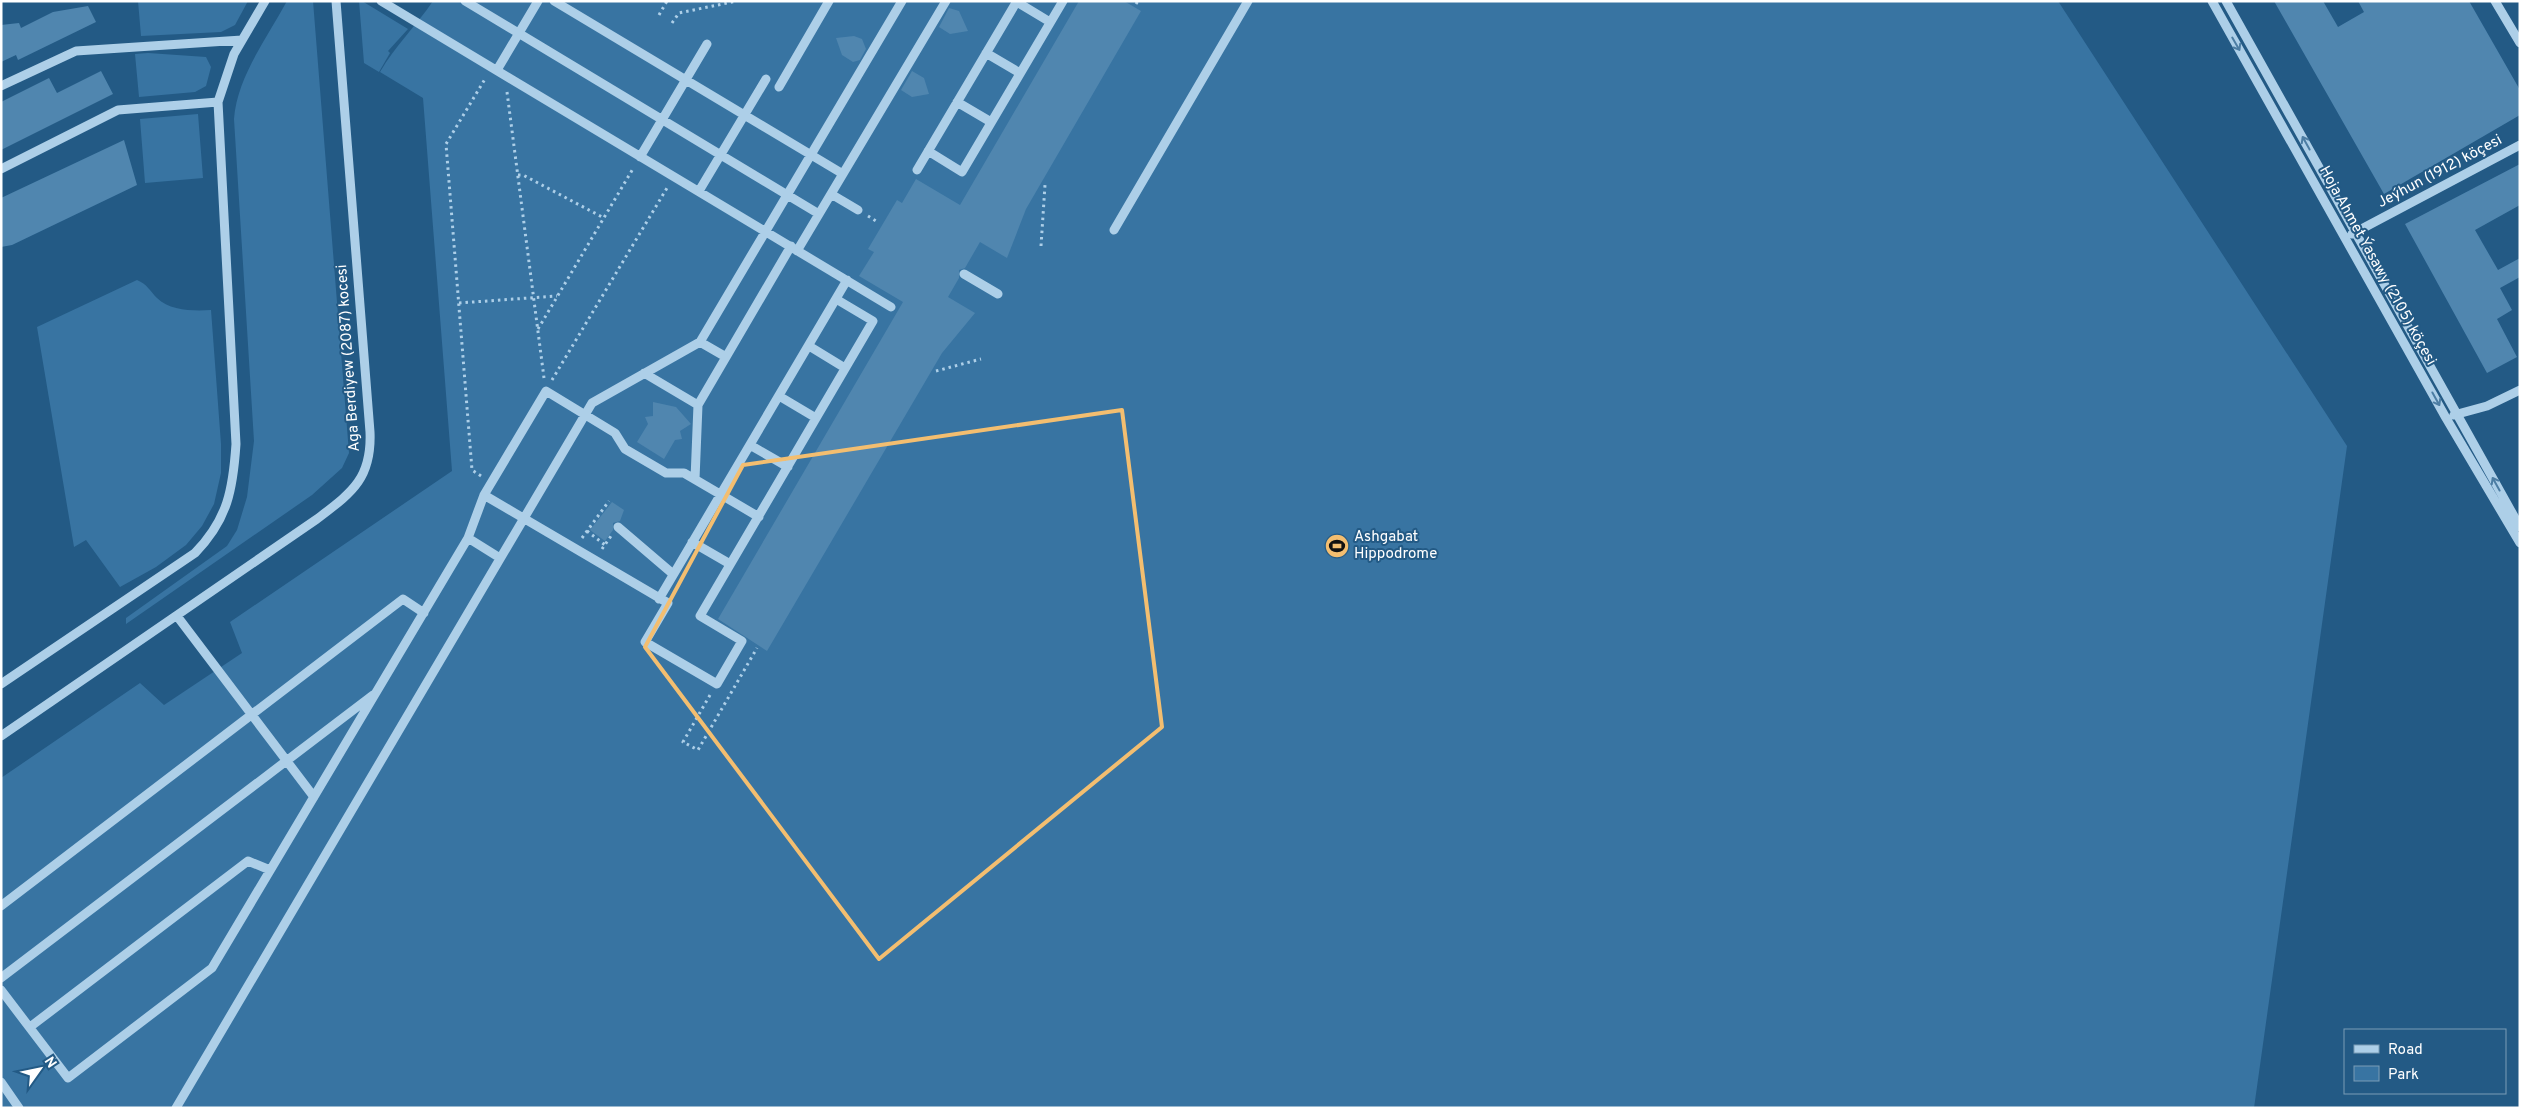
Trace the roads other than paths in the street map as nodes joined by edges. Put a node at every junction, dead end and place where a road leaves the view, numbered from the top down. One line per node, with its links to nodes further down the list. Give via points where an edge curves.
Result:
1 (265, 1): 18 (street)
2 (336, 1): 85 (street, Aga Berdiyew (2087) kocesi, via 369,424 369,461 359,482 332,507)
3 (465, 1): 17 (street)
4 (538, 1): 17 (street)
5 (554, 1): 25 (street)
6 (829, 1): 27 (street)
7 (902, 1): 36 (street)
8 (946, 1): 40 (street)
9 (1063, 1): 16 (street)
10 (1248, 1): 46 (street)
11 (2212, 1): 49 (street, Hoja Ahmet Ýasawy (2105) köçesi, one-way to 49)
12 (2226, 1): 48 (street, Hoja Ahmet Ýasawy (2105) köçesi, one-way to 12)
13 (2495, 1): 19 (street)
14 (382, 2): 22 (street)
15 (1017, 2): 16 (street); 21 (street)
16 (1050, 22): 23 (street)
17 (519, 34): 22 (street); 31 (street)
18 (242, 40): 26 (street, via 76,51); 28 (street)
19 (2520, 43)
20 (707, 44): 25 (street)
21 (986, 53): 23 (street); 29 (street)
22 (494, 69): 37 (street)
23 (1020, 73): 32 (street)
24 (766, 79): 30 (street)
25 (686, 80): 30 (street); 31 (street)
26 (1, 86)
27 (779, 86)
28 (218, 102): 38 (street, via 118,110); 86 (street, via 236,444 226,509 214,531 195,552)
29 (957, 102): 32 (street); 34 (street)
30 (744, 115): 35 (street); 36 (street)
31 (662, 119): 35 (street); 37 (street)
32 (991, 122): 34 (street, via 962,172)
33 (2520, 144): 48 (street, Jeýhun (1912) köçesi)
34 (928, 151): 39 (street)
35 (721, 154): 41 (street); 42 (street)
36 (811, 155): 40 (street); 42 (street)
37 (640, 157): 41 (street)
38 (1, 169)
39 (917, 170)
40 (843, 174): 43 (street)
41 (699, 192): 47 (street)
42 (787, 194): 45 (street); 47 (street)
43 (831, 194): 44 (street); 45 (street)
44 (858, 210)
45 (820, 214): 50 (street)
46 (1114, 230)
47 (765, 231): 50 (street); 56 (street)
48 (2356, 232): 49 (street, Jeýhun (1912) köçesi); 65 (street, Hoja Ahmet Ýasawy (2105) köçesi)
49 (2346, 237): 67 (street, Hoja Ahmet Ýasawy (2105) köçesi, one-way to 67)
50 (794, 248): 52 (street); 58 (street)
51 (964, 274): 53 (street)
52 (847, 280): 54 (street); 55 (street)
53 (998, 294)
54 (836, 299): 57 (street); 59 (street, via 873,321)
55 (891, 307)
56 (700, 342): 58 (street); 60 (street)
57 (808, 346): 59 (street); 62 (street)
58 (726, 357): 63 (street)
59 (846, 368): 66 (street)
60 (644, 373): 63 (street); 64 (street, via 592,403)
61 (2520, 390): 65 (street, via 2487,406)
62 (779, 396): 66 (street); 68 (street)
63 (698, 405): 70 (street)
64 (585, 414): 70 (street, via 616,433 625,449 666,473 684,473); 72 (street, via 546,391); 74 (street)
65 (2458, 414): 67 (street); 76 (street, Hoja Ahmet Ýasawy (2105) köçesi, one-way to 65)
66 (816, 418): 69 (street)
67 (2446, 418): 79 (street, Hoja Ahmet Ýasawy (2105) köçesi)
68 (750, 445): 69 (street); 71 (street)
69 (788, 467): 73 (street)
70 (695, 479): 71 (street)
71 (720, 494): 73 (street); 78 (street)
72 (484, 495): 74 (street); 77 (street)
73 (759, 517): 81 (street)
74 (523, 518): 80 (street); 83 (street)
75 (618, 527): 82 (street)
76 (2520, 527)
77 (468, 538): 80 (street); 84 (street)
78 (692, 542): 81 (street); 82 (street)
79 (2520, 543)
80 (500, 558): 99 (street)
81 (730, 564): 83 (street, via 700,616 742,641 717,684 645,642 668,604)
82 (673, 574): 83 (street)
83 (659, 598)
84 (424, 613): 87 (street); 88 (street, via 403,599)
85 (177, 616): 88 (street); 89 (street, Aga Berdiyew (2087) kocesi)
86 (1, 684)
87 (377, 691): 90 (street); 91 (street)
88 (252, 715): 90 (street); 93 (street)
89 (1, 736)
90 (286, 760): 91 (street); 94 (street)
91 (314, 797): 92 (street)
92 (270, 870): 96 (street, via 248,861); 96 (street, via 212,968 68,1078)
93 (1, 906)
94 (1, 978)
95 (1, 990): 96 (street)
96 (30, 1027)
97 (1, 1082): 98 (street)
98 (19, 1108)
99 (176, 1108)

